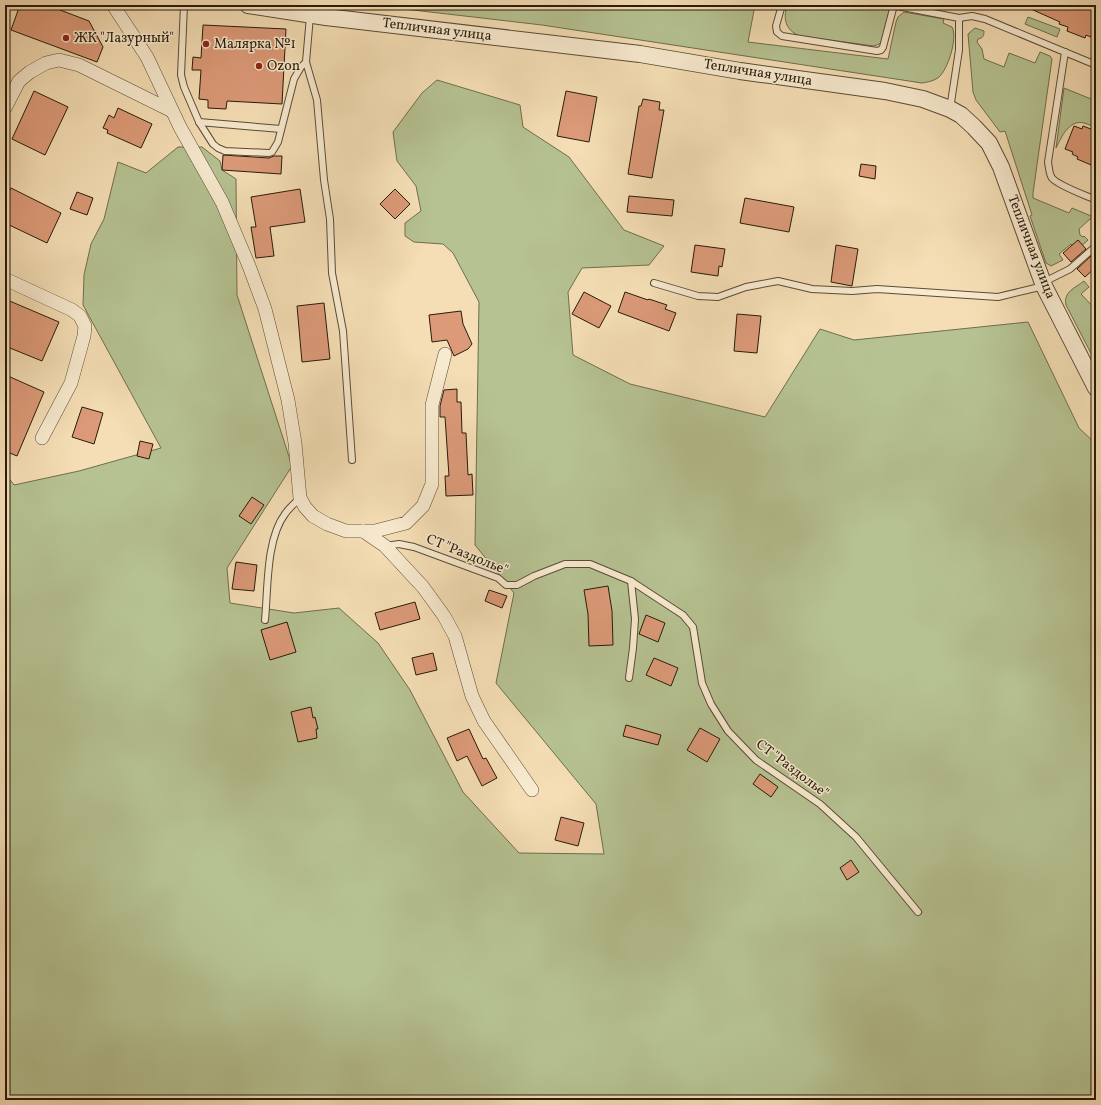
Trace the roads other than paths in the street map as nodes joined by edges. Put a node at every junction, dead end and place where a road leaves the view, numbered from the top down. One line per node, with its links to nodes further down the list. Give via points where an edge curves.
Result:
1 (113, 5): 13 (street, via 148,57)
2 (184, 5): 14 (lane, via 181,75)
3 (248, 5): 6 (street, Тепличная улица)
4 (782, 5): 5 (lane, via 776,26 777,32 782,36 877,51 884,47)
5 (893, 5): 7 (lane)
6 (310, 14): 9 (lane); 12 (street, Тепличная улица, via 640,54 885,91 923,99)
7 (959, 18): 8 (lane, via 972,16 985,19); 12 (lane, via 959,50)
8 (1065, 52): 10 (lane); 16 (lane, via 1048,162 1049,170 1058,184)
9 (306, 62): 15 (lane, via 294,80); 24 (lane, via 317,100 330,219 332,273 343,331)
10 (1096, 65)
11 (5, 108): 13 (street, via 19,81 46,63 59,60 79,65)
12 (950, 109): 20 (street, Тепличная улица, via 970,123 989,144 1001,167)
13 (172, 112): 25 (street, via 222,202 266,309 288,400)
14 (199, 122): 15 (lane); 15 (lane, via 213,144 225,151 268,154 278,142)
15 (281, 129)
16 (1096, 200)
17 (1096, 246): 20 (lane, via 1070,269 1050,279)
18 (5, 279): 23 (street, via 72,310 80,316 85,326 71,383)
19 (654, 283): 20 (lane, via 698,296 718,297 746,287 778,281 812,289 852,292 877,290 998,297)
20 (1044, 286): 22 (street, Тепличная улица)
21 (446, 354): 26 (street, via 432,405 432,484 423,506 406,524)
22 (1096, 388)
23 (42, 438)
24 (352, 460)
25 (300, 498): 26 (street, via 313,516 327,524 346,531); 29 (lane, via 284,515 274,538)
26 (363, 531): 27 (street)
27 (385, 546): 28 (lane, СТ "Раздолье", via 399,544 414,547 498,578 506,585 517,585 565,564 590,564); 31 (street, via 444,616 455,636 472,696 484,722)
28 (631, 581): 30 (lane, via 635,619); 32 (lane, СТ "Раздолье", via 683,615 693,628 702,682 711,704 728,731 756,760 820,804 856,837)
29 (265, 620)
30 (629, 678)
31 (532, 790)
32 (918, 912)

